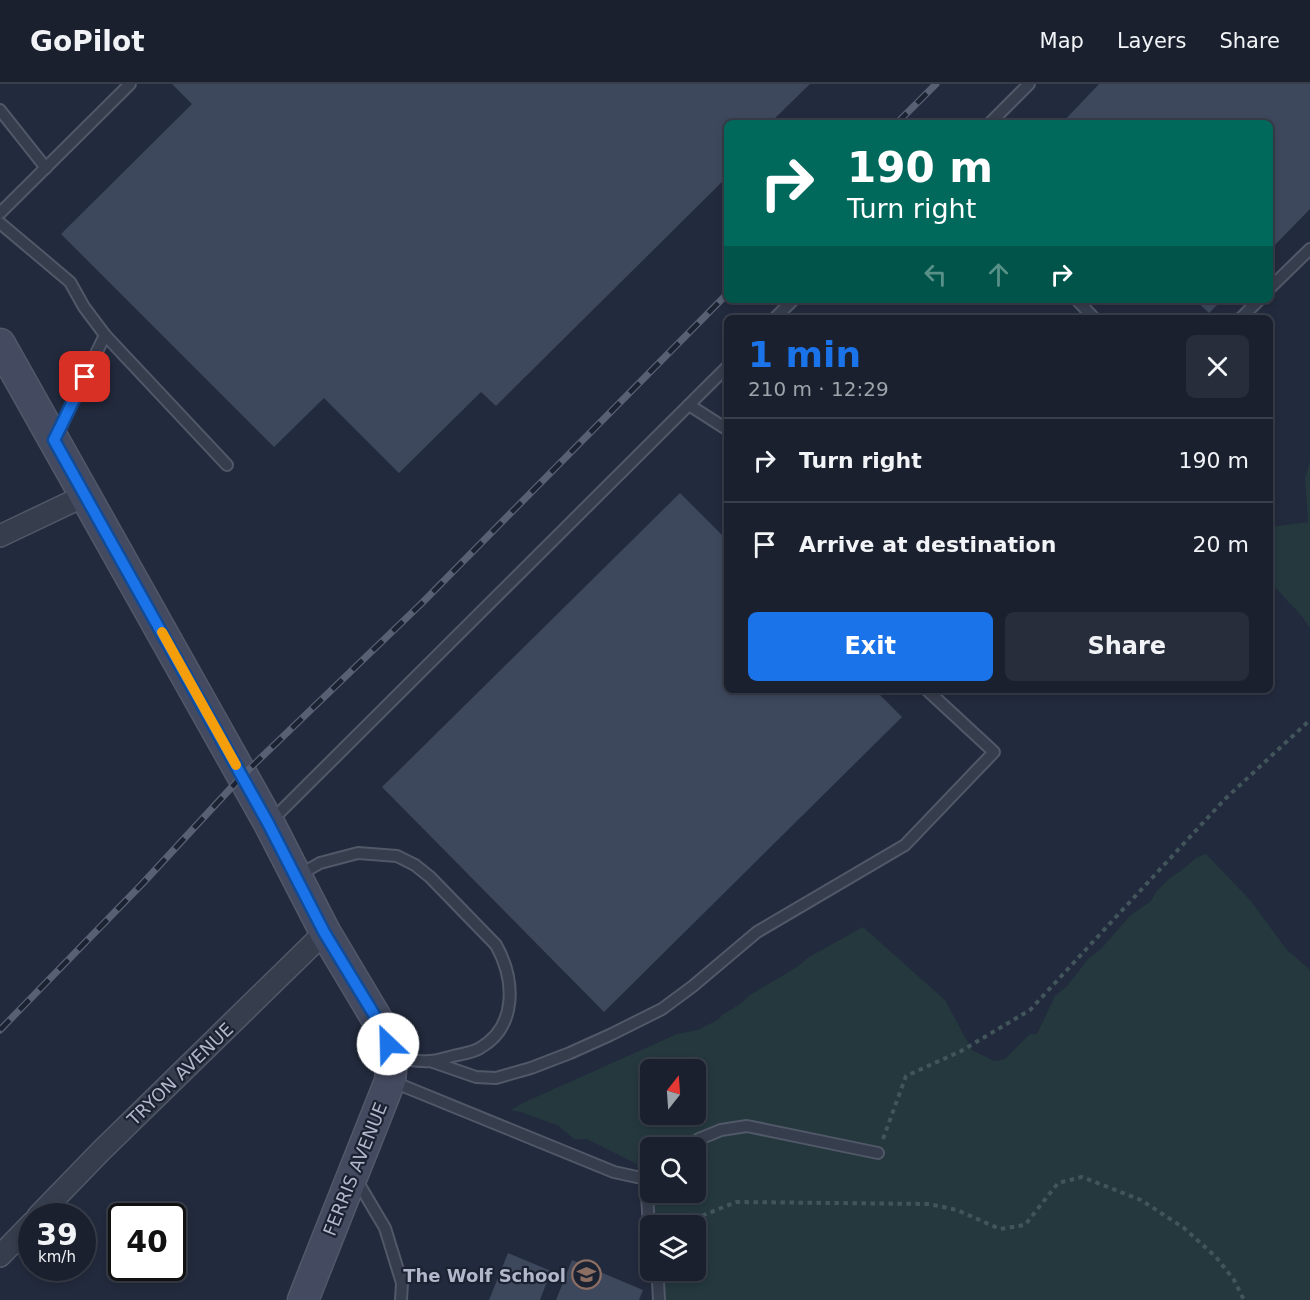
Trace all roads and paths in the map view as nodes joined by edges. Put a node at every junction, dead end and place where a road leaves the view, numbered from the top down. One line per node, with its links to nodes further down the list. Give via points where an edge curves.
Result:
1 (130, 84): 5 (lane)
2 (1029, 84): 4 (lane)
3 (0, 110): 5 (lane)
4 (993, 120)
5 (46, 168): 6 (lane)
6 (0, 213)
7 (0, 223): 16 (lane, via 70,282)
8 (1310, 249): 9 (lane)
9 (1273, 285)
10 (791, 303): 13 (lane)
11 (1080, 303): 14 (lane)
12 (1256, 303): 15 (lane)
13 (778, 315)
14 (1091, 315)
15 (1244, 315)
16 (105, 335): 21 (lane); 22 (lane)
17 (0, 344): 21 (street)
18 (724, 370): 19 (lane)
19 (689, 405): 20 (lane); 27 (lane)
20 (724, 427)
21 (54, 440): 23 (street)
22 (227, 465)
23 (86, 495): 24 (street); 27 (street)
24 (0, 536)
25 (930, 693): 30 (lane, via 994,752 905,846 757,932 662,1009 610,1035 496,1078 476,1077)
26 (1310, 720): 33 (path, via 1225,799 1030,1010 961,1051 906,1076)
27 (268, 823): 28 (street)
28 (296, 876): 29 (street); 30 (lane, via 320,863 358,853 398,856 430,877 496,945 510,988 505,1022 495,1037 478,1050)
29 (324, 932): 31 (street, via 384,1031); 36 (street, TRYON AVENUE)
30 (430, 1061): 31 (lane)
31 (391, 1070): 34 (street, FERRIS AVENUE); 35 (lane, via 614,1172)
32 (704, 1137): 33 (lane, via 747,1126)
33 (878, 1153)
34 (354, 1174): 41 (street, FERRIS AVENUE); 42 (lane, via 385,1228 402,1283)
35 (640, 1175)
36 (51, 1203)
37 (704, 1215): 44 (path, via 736,1202 929,1204 957,1210 1000,1229 1025,1226 1058,1183 1082,1177 1142,1200 1184,1228 1216,1257)
38 (18, 1237): 39 (street)
39 (0, 1256)
40 (657, 1281): 43 (lane)
41 (303, 1300)
42 (401, 1300)
43 (658, 1300)
44 (1244, 1300)

